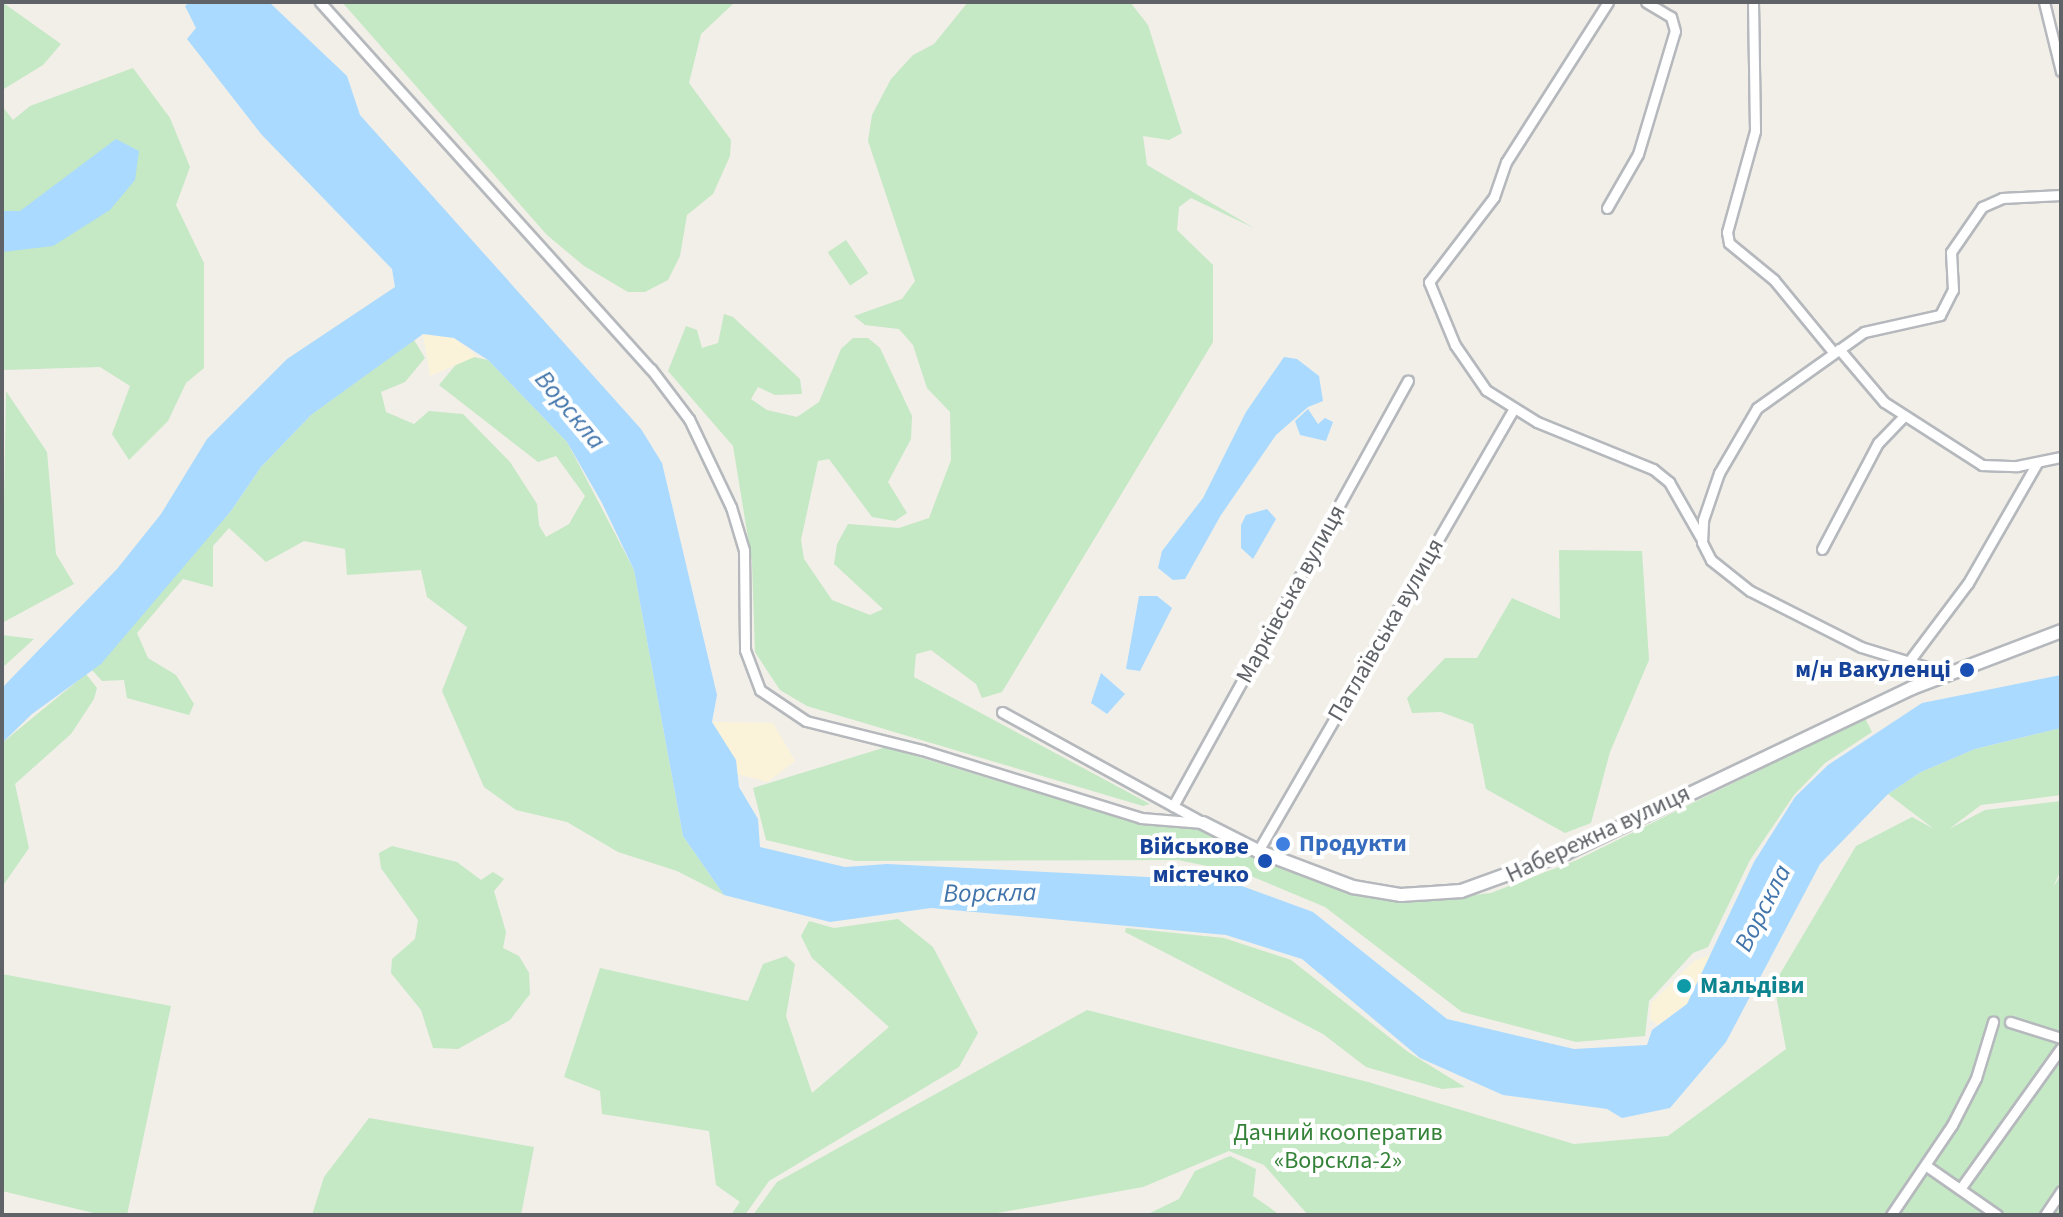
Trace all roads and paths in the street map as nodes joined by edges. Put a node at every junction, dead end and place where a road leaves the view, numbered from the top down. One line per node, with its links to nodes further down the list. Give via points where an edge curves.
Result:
1 (320, 2): 22 (street, via 651,369 689,419 731,507 744,550 745,650 760,690 806,721 922,750 1141,818)
2 (1608, 2): 11 (street, via 1506,162 1494,197 1429,282 1467,366 1486,390)
3 (1646, 2): 8 (street, via 1671,17 1675,31 1638,154)
4 (1753, 2): 9 (street, via 1755,131 1727,232 1729,243 1774,280)
5 (2044, 2): 6 (street)
6 (2061, 71)
7 (2061, 195): 9 (street, via 2002,198 1982,207 1951,252 1953,290 1940,315 1926,322 1878,325)
8 (1607, 208)
9 (1836, 351): 12 (street, via 1872,392); 15 (street, via 1745,423 1719,473 1703,520)
10 (1408, 381): 21 (street, Марківська вулиця)
11 (1513, 410): 15 (street, via 1661,475); 23 (street, Патлаївська вулиця, via 1510,424)
12 (1904, 416): 14 (street, via 1988,467); 16 (street, via 1878,443)
13 (2061, 457): 14 (street)
14 (2037, 463): 18 (street, via 1968,583)
15 (1702, 542): 18 (street, via 1711,560 1750,591 1861,647)
16 (1822, 549)
17 (2061, 631): 19 (street, Набережна вулиця)
18 (1910, 660): 19 (street)
19 (1946, 673): 23 (street, Набережна вулиця, via 1566,853 1489,884 1432,894 1378,893)
20 (1002, 712): 21 (street, Набережна вулиця)
21 (1173, 806): 22 (street, Набережна вулиця)
22 (1203, 823): 23 (street, Набережна вулиця)
23 (1258, 851)
24 (1993, 1022): 28 (street, via 1976,1078)
25 (2010, 1022): 26 (street)
26 (2061, 1038)
27 (2061, 1048): 29 (street)
28 (1928, 1167): 29 (street); 31 (street)
29 (1960, 1189): 32 (street)
30 (2061, 1191): 33 (street)
31 (1891, 1215)
32 (1997, 1215)
33 (2045, 1215)

